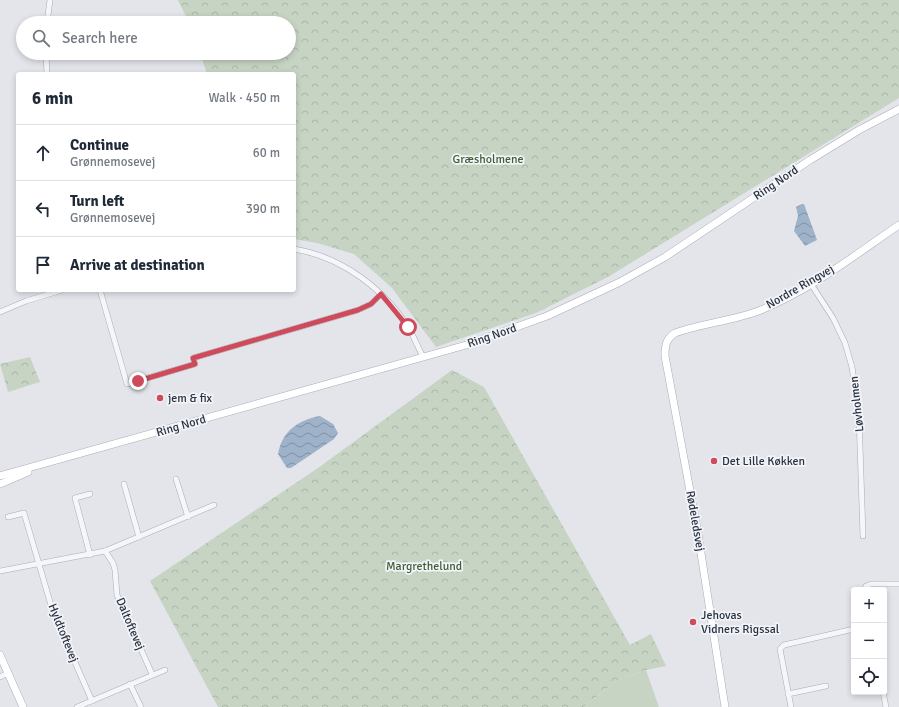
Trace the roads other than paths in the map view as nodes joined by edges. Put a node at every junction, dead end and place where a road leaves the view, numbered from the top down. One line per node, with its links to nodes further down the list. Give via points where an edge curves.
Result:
1 (50, 0): 2 (street)
2 (48, 16)
3 (46, 60): 4 (street)
4 (47, 72)
5 (899, 109): 14 (main road, Ring Nord, via 858,130 665,257 620,282 547,316 466,345)
6 (899, 226): 8 (main road, Nordre Ringvej)
7 (296, 249): 11 (street, via 336,263)
8 (811, 284): 13 (main road, Nordre Ringvej, via 750,314 681,331); 24 (street, Løvholmen, via 833,318 845,343 852,367 859,416)
9 (55, 292): 12 (street)
10 (101, 292): 11 (street, via 127,384 195,364 193,358 358,310 371,304)
11 (381, 294): 14 (street, via 408,327)
12 (0, 312)
13 (670, 337): 46 (main road, Rødeledsvej, via 665,345 665,356 698,534)
14 (423, 357): 15 (main road, Ring Nord)
15 (42, 465): 16 (main road, Ring Nord); 18 (main road, Ring Nord)
16 (0, 476)
17 (176, 479): 23 (street)
18 (0, 484)
19 (124, 484): 25 (street)
20 (90, 494): 27 (street, via 75,498)
21 (214, 505): 23 (street)
22 (8, 517): 28 (street, Hyldtoftevej, via 24,513)
23 (188, 517): 25 (street)
24 (863, 536)
25 (139, 537): 26 (street)
26 (105, 551): 27 (street); 36 (street, Daltoftevej, via 115,570 117,594)
27 (90, 555): 28 (street)
28 (39, 564): 29 (street); 42 (street, Hyldtoftevej, via 52,612)
29 (0, 571)
30 (899, 584): 31 (street, via 871,584)
31 (866, 587)
32 (851, 630): 40 (street, via 784,645 780,649)
33 (0, 655): 35 (main road)
34 (165, 670): 36 (street)
35 (8, 673): 37 (street); 43 (main road)
36 (152, 674): 38 (street)
37 (0, 677)
38 (130, 684): 42 (street); 45 (street)
39 (826, 686): 40 (street)
40 (788, 694): 47 (street)
41 (884, 695): 48 (street)
42 (92, 700): 44 (street)
43 (23, 707)
44 (77, 707)
45 (141, 707)
46 (725, 707)
47 (791, 707)
48 (886, 707)

